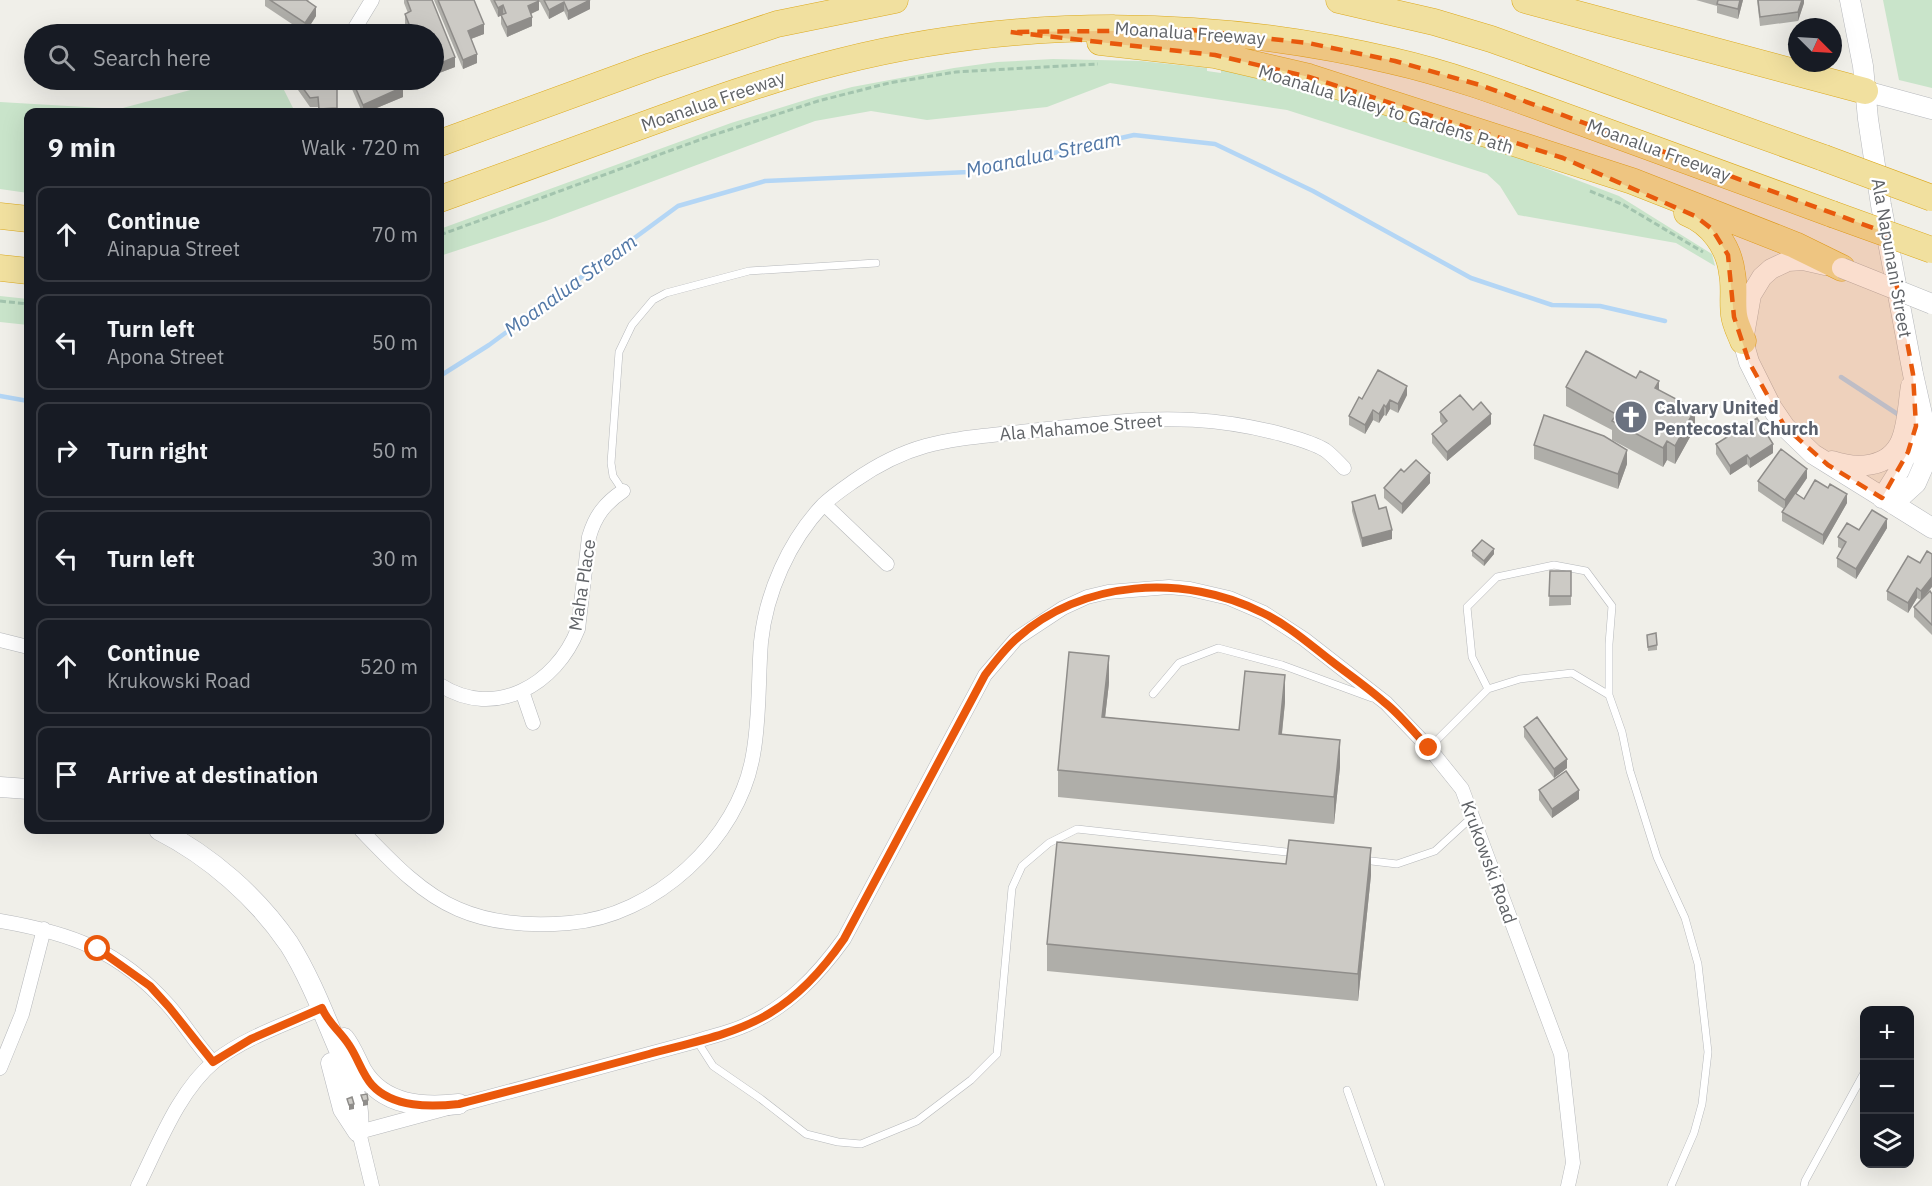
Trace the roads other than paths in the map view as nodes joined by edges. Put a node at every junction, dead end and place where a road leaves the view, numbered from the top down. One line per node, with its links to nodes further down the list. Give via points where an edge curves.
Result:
1 (372, 0): 7 (street)
2 (861, 0): 8 (highway)
3 (895, 0): 8 (highway)
4 (1339, 0): 14 (highway, bridge, via 1491,39)
5 (1526, 0): 10 (highway)
6 (1850, 0): 10 (street, Ala Napunani Street)
7 (357, 24)
8 (777, 24): 12 (highway)
9 (1010, 32): 13 (highway, via 1215,55 1264,65); 15 (highway, Moanalua Freeway, via 897,49 784,76); 18 (highway, Moanalua Freeway, bridge, via 1072,28 1191,30 1308,43 1395,61 1479,85)
10 (1865, 91): 11 (street); 25 (street, Ala Napunani Street)
11 (1932, 109)
12 (444, 141)
13 (1563, 158): 21 (highway, via 1748,226); 24 (highway, via 1695,216 1712,229 1728,255 1733,274 1734,317)
14 (1932, 198)
15 (444, 199)
16 (0, 216): 17 (highway)
17 (24, 219)
18 (1932, 250)
19 (876, 263): 29 (lane, via 749,271 666,293 654,300 627,333 617,363 611,463 613,476)
20 (0, 268): 22 (highway)
21 (1842, 268): 23 (street, bridge); 24 (street, via 1803,260 1788,261 1771,269 1750,295)
22 (24, 271)
23 (1932, 304)
24 (1743, 341): 27 (street, via 1749,363 1772,408)
25 (1912, 374): 26 (street); 27 (street, via 1905,427 1900,443 1886,458 1867,466 1848,466); 30 (street, Ala Napunani Street, via 1928,441 1923,467)
26 (1932, 417)
27 (1813, 454): 30 (street)
28 (1344, 468): 31 (street, Ala Mahamoe Street, via 1325,450 1259,428 1206,419 1147,418 939,441 885,461)
29 (623, 490): 38 (street, Maha Place, via 605,505 592,525 580,615 572,643 557,667)
30 (1887, 501): 32 (street)
31 (824, 504): 33 (street); 48 (street, Ala Mahamoe Street, via 788,556 768,608 761,641 748,776 719,833 674,881 638,903 599,917 557,924 514,922 457,909 436,897 389,861)
32 (1932, 528)
33 (887, 564)
34 (0, 640): 35 (street)
35 (24, 646)
36 (444, 687): 38 (street, Maha Place, via 482,698)
37 (1488, 689): 40 (lane, via 1520,679 1572,673); 40 (lane, via 1472,657 1467,607 1497,577 1554,565 1586,571 1612,606); 43 (lane)
38 (522, 691): 42 (street)
39 (1153, 694): 41 (lane, via 1179,663 1218,648 1282,665)
40 (1609, 695): 65 (lane, via 1657,857 1685,918 1698,964 1708,1052 1702,1104)
41 (1386, 703): 43 (street, Krukowski Road); 54 (street, Krukowski Road, via 1304,639 1264,613 1229,598 1190,589 1149,588 1108,592 1063,608 1016,639 985,675 860,911 826,964 770,1013 745,1026)
42 (533, 723)
43 (1429, 748): 46 (street, Krukowski Road, via 1462,789)
44 (0, 787): 45 (street)
45 (24, 789)
46 (1472, 817): 50 (lane, via 1435,851 1397,864); 64 (street, Krukowski Road, via 1561,1054 1573,1163)
47 (165, 834): 53 (street, via 207,861 273,923 289,945)
48 (365, 834)
49 (1302, 854): 54 (lane, via 1077,829 1049,843 1022,866 1012,888 997,1054 971,1080 917,1121 861,1144 806,1134 713,1066)
50 (1349, 859)
51 (0, 921): 52 (street)
52 (44, 929): 55 (street, via 98,949 150,986); 56 (street, via 22,1014)
53 (323, 1012): 55 (street, via 251,1039); 59 (street, via 349,1045 373,1086 387,1097 420,1105); 60 (street, via 328,1052 343,1109)
54 (697, 1041): 59 (street, Krukowski Road)
55 (213, 1062): 61 (street, via 184,1097)
56 (0, 1068)
57 (1860, 1080): 66 (lane)
58 (1347, 1090): 63 (lane)
59 (459, 1104): 60 (street, Krukowski Road)
60 (358, 1132): 62 (street)
61 (138, 1186)
62 (372, 1186)
63 (1381, 1186)
64 (1568, 1186)
65 (1671, 1186)
66 (1804, 1186)

